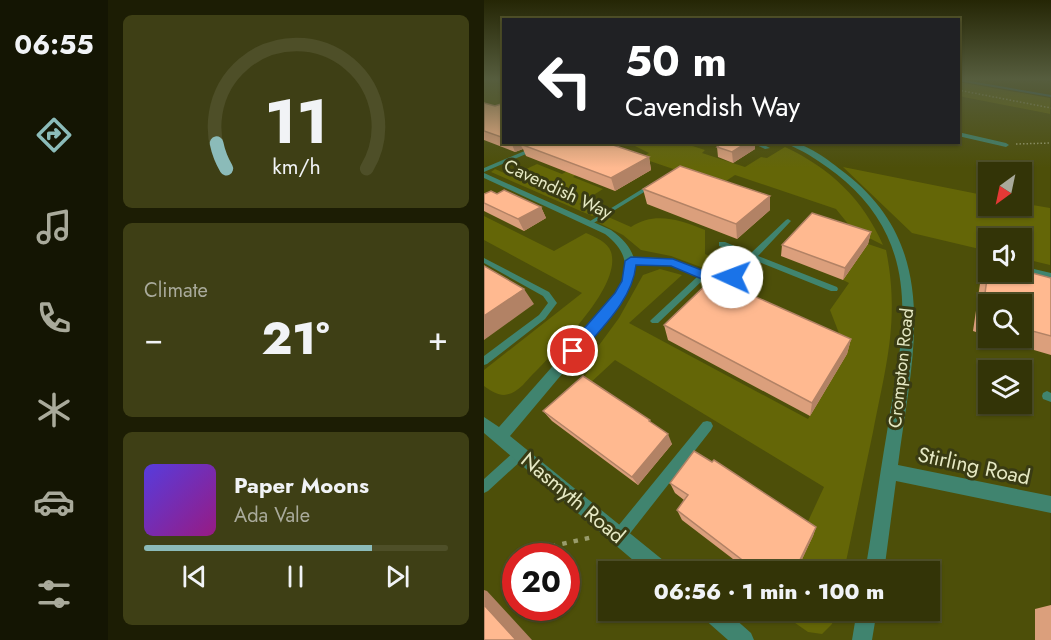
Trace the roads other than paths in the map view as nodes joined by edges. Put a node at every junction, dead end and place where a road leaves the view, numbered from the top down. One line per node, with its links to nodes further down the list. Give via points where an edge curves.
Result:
1 (960, 139): 5 (lane)
2 (547, 144): 7 (lane)
3 (757, 144): 6 (lane)
4 (792, 144): 26 (street, Crompton Road, via 823,160 860,192 882,218 903,264 908,323)
5 (1006, 145)
6 (767, 148)
7 (484, 170)
8 (484, 175): 11 (street, Cavendish Way)
9 (656, 183): 11 (lane)
10 (788, 221): 13 (lane)
11 (590, 223): 15 (street, Cavendish Way, via 622,242)
12 (722, 244): 13 (lane)
13 (752, 256): 17 (lane, via 726,280); 19 (lane)
14 (484, 260): 21 (lane, via 546,294 553,303 542,317)
15 (631, 261): 17 (lane, via 667,261); 24 (street, via 628,281 615,303)
16 (1032, 272): 18 (lane)
17 (704, 276): 20 (lane)
18 (1051, 276)
19 (834, 289)
20 (655, 321)
21 (484, 361)
22 (484, 424): 24 (street, Nasmyth Road)
23 (707, 426): 29 (lane)
24 (500, 437): 25 (street, Nasmyth Road)
25 (520, 454): 27 (lane); 29 (street, Nasmyth Road)
26 (889, 471): 28 (street, Stirling Road); 31 (street, Crompton Road)
27 (484, 487)
28 (1051, 505)
29 (617, 534): 30 (street, Nasmyth Road)
30 (649, 561)
31 (876, 561)
32 (722, 621): 34 (street)
33 (865, 621): 35 (street)
34 (745, 640)
35 (862, 640)

